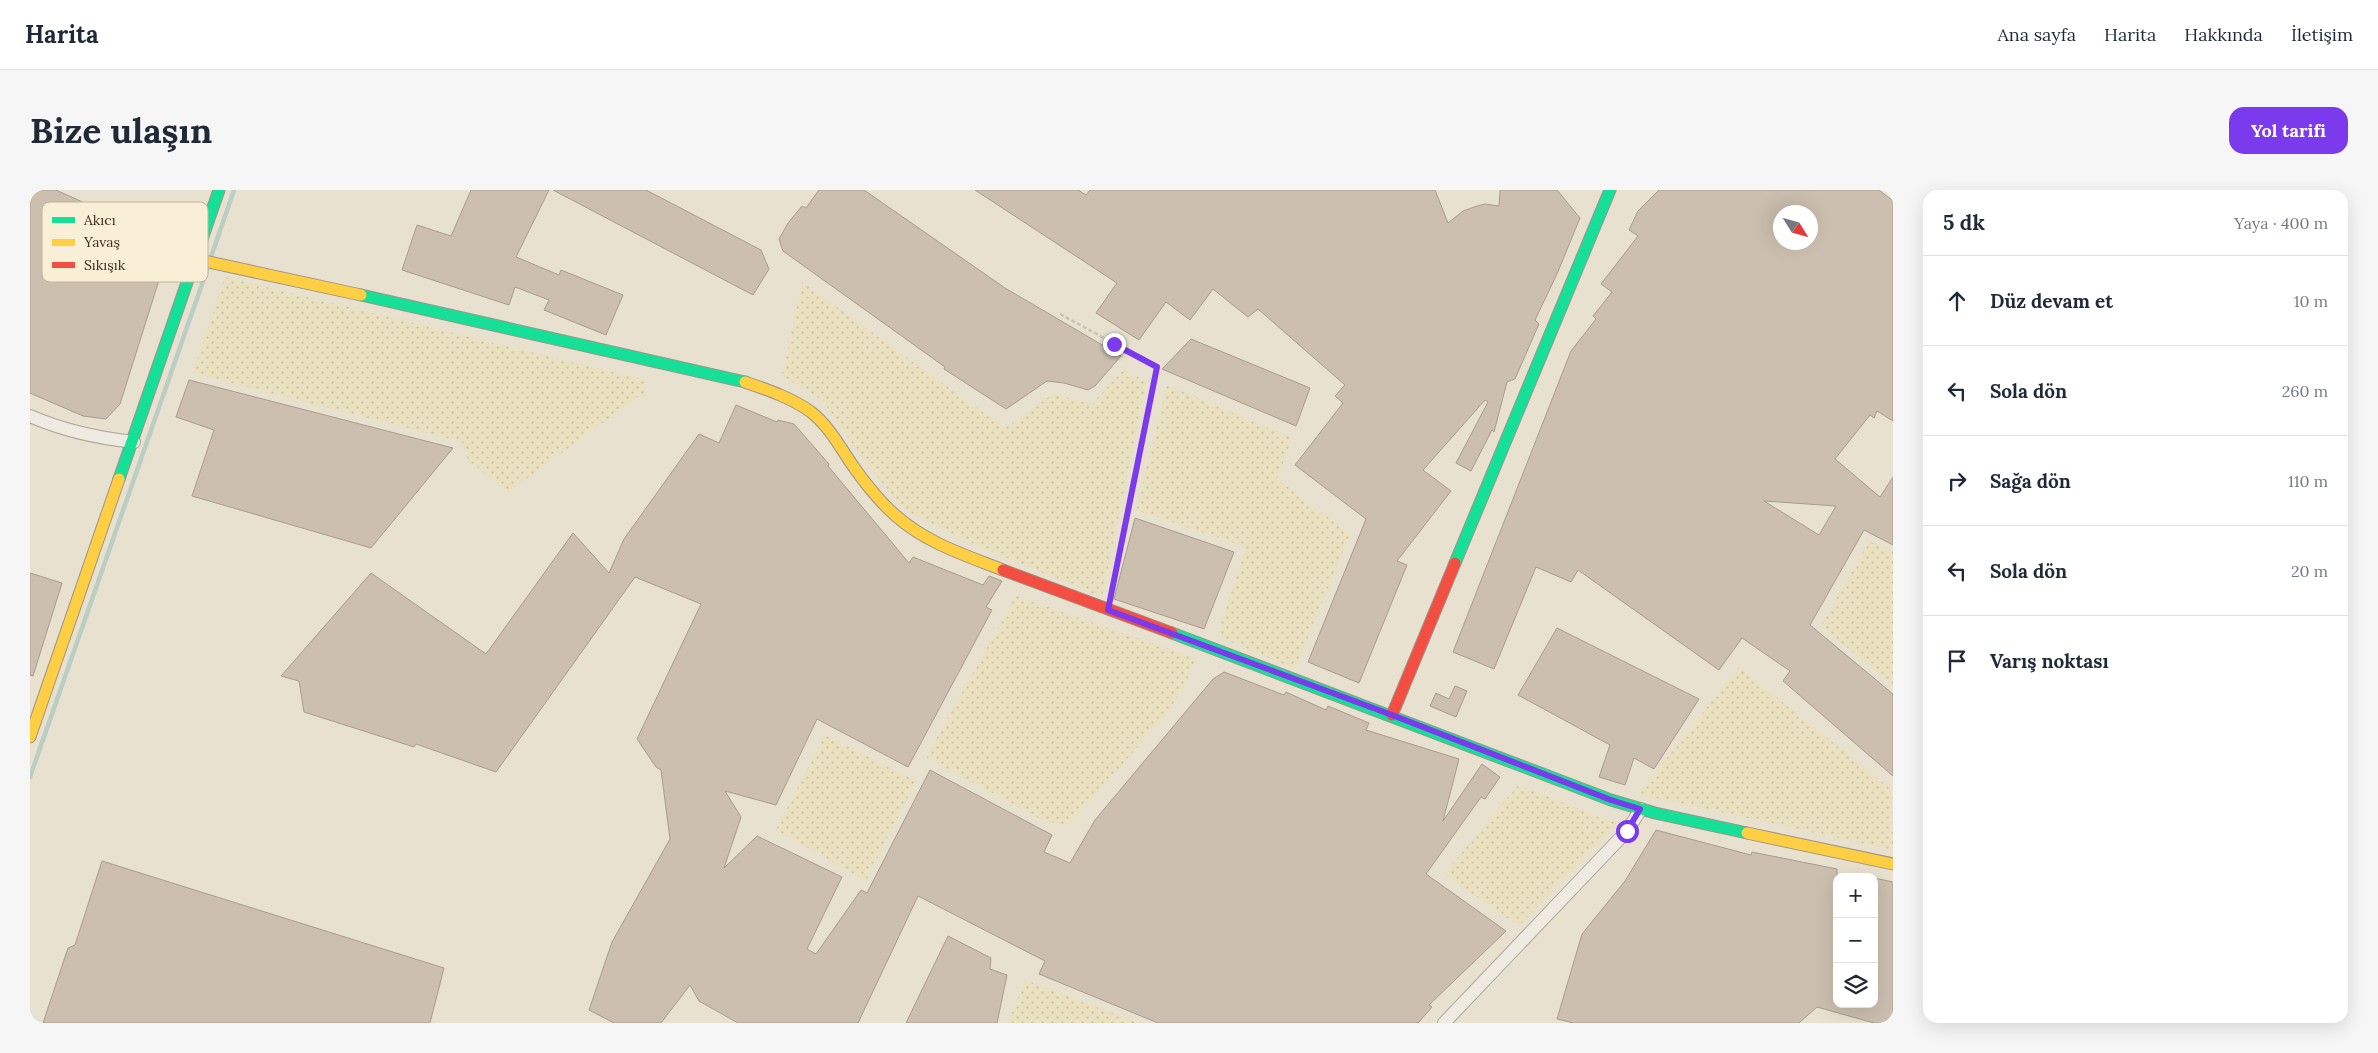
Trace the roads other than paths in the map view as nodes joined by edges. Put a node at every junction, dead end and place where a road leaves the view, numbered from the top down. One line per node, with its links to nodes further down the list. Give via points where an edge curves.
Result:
1 (219, 190): 3 (street)
2 (1610, 190): 8 (street)
3 (208, 222)
4 (208, 262): 8 (street, via 584,344 738,381 779,395 804,407 821,421 888,510 911,530 942,547)
5 (187, 282): 7 (street)
6 (30, 416): 7 (street, via 56,428)
7 (134, 442): 9 (street)
8 (1392, 715): 10 (street)
9 (30, 737)
10 (1640, 809): 11 (street); 12 (street, via 1627,831)
11 (1893, 864)
12 (1444, 1023)

